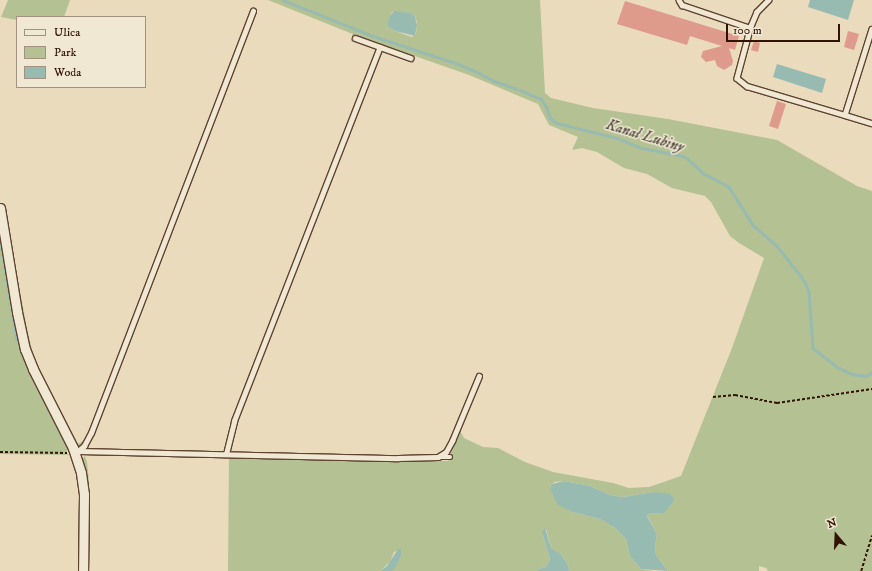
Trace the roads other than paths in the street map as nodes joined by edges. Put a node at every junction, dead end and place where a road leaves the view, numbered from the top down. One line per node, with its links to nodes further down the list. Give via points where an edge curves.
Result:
1 (679, 0): 4 (lane, via 682,5)
2 (769, 0): 4 (lane, via 757,12)
3 (253, 11): 13 (lane, via 91,433 84,446)
4 (750, 28): 9 (lane, via 737,78 747,86)
5 (872, 29): 9 (lane)
6 (355, 38): 7 (lane)
7 (380, 47): 8 (lane); 14 (lane, via 234,420)
8 (411, 58)
9 (845, 115): 10 (lane)
10 (872, 123)
11 (0, 208): 13 (street, via 25,349)
12 (479, 376): 15 (lane, via 452,442 446,452)
13 (76, 452): 14 (lane); 17 (street, via 84,490)
14 (226, 454): 15 (lane)
15 (438, 457): 16 (lane)
16 (450, 457)
17 (83, 571)

